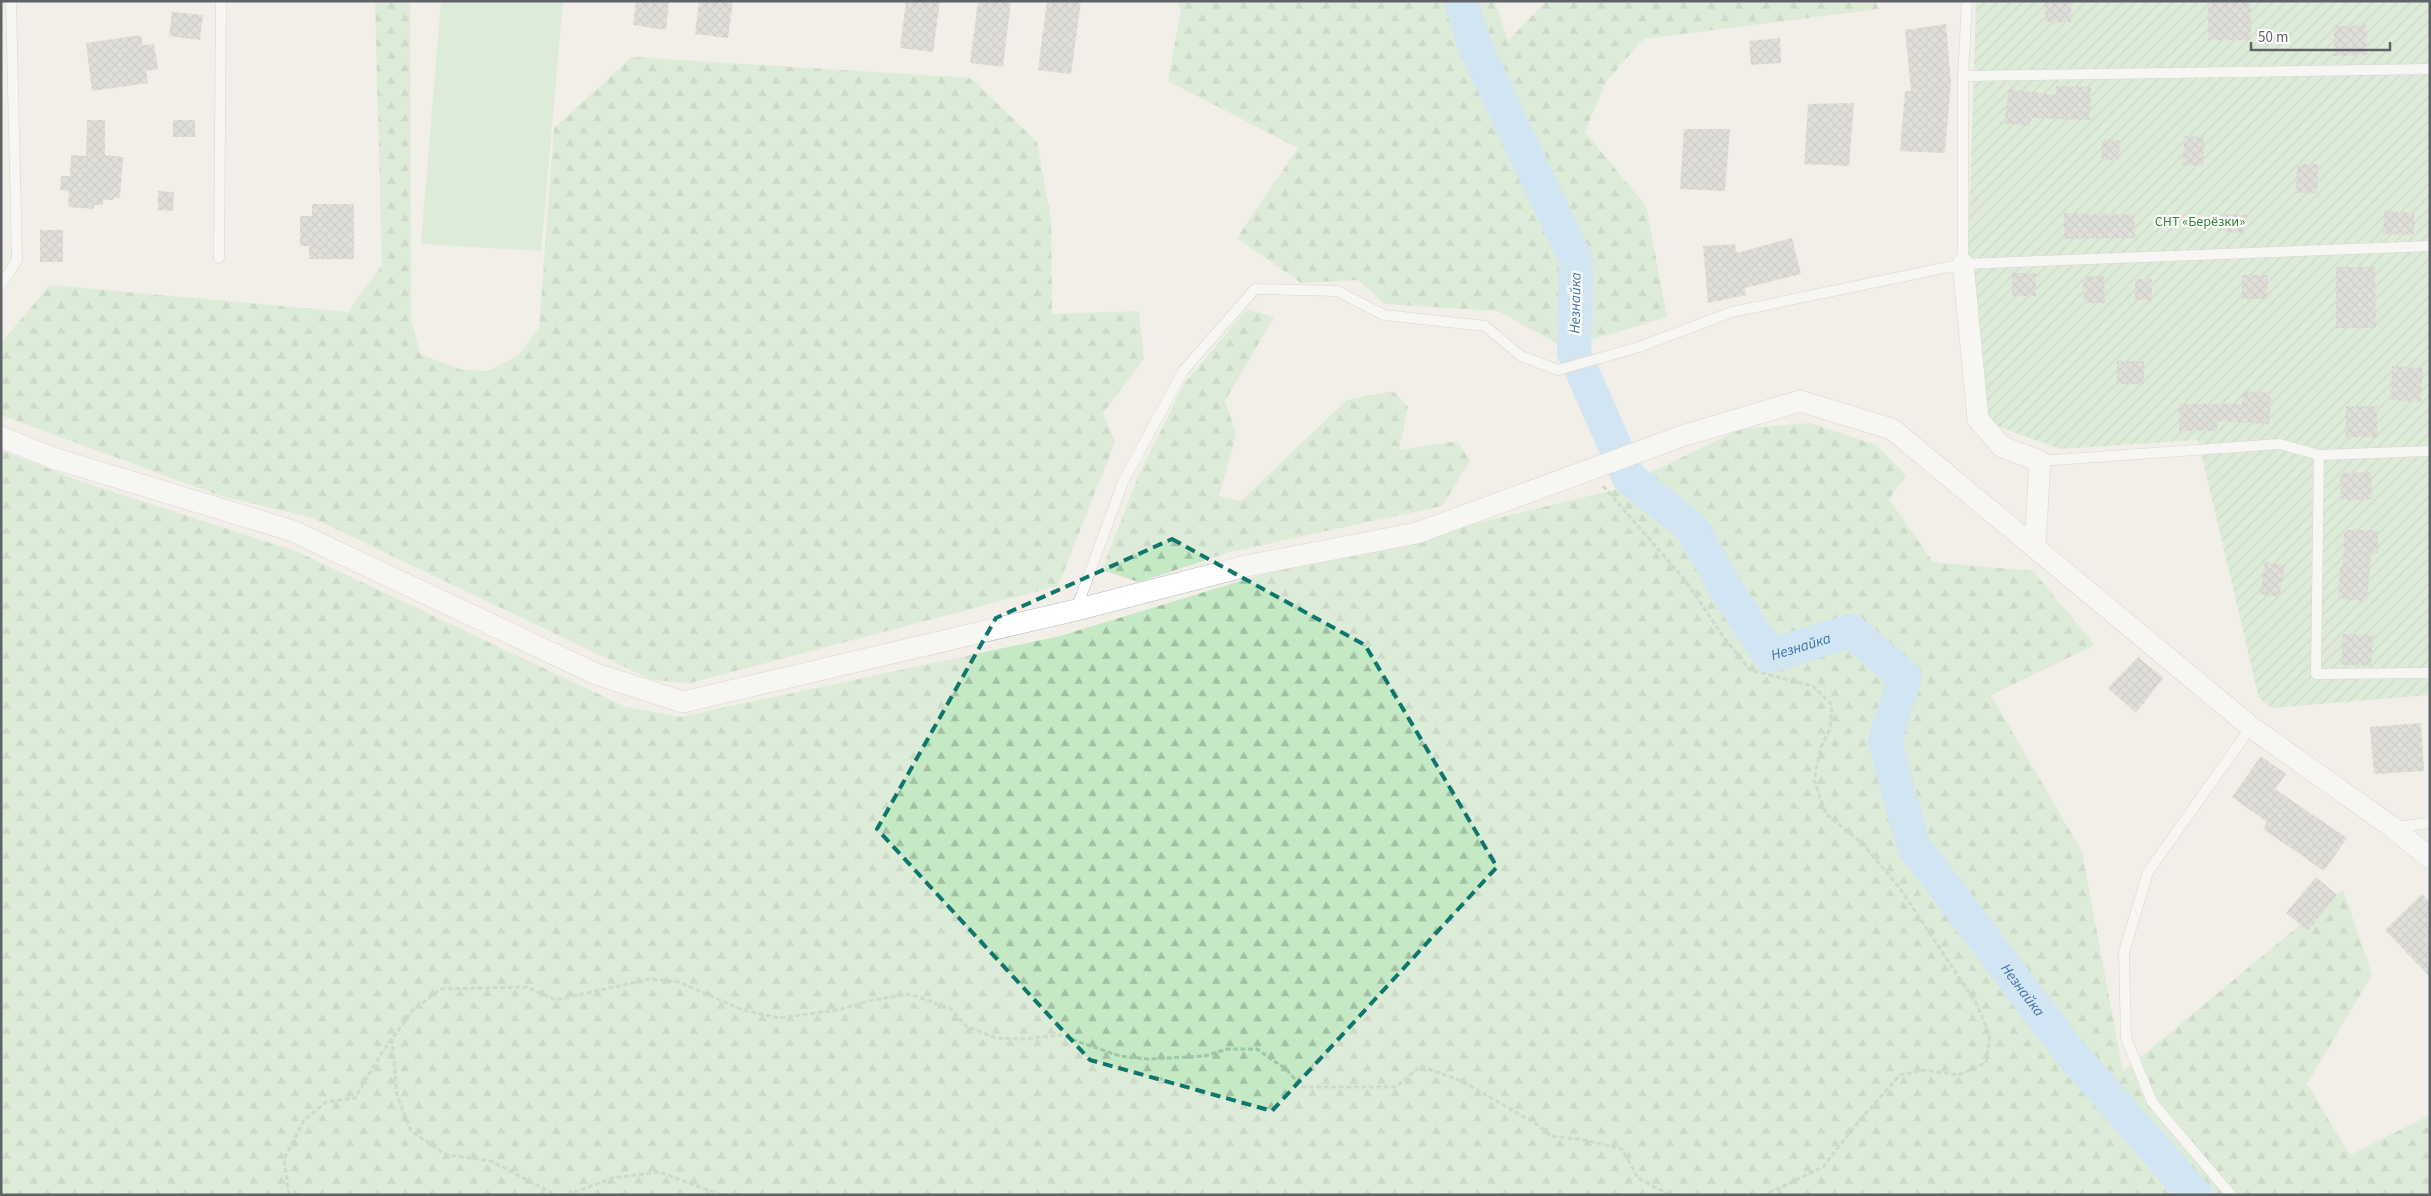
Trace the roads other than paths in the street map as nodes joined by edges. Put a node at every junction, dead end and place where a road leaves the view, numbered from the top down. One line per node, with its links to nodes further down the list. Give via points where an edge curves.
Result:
1 (11, 1): 9 (lane, via 16,260)
2 (221, 1): 7 (lane)
3 (1967, 1): 5 (lane)
4 (2430, 69): 5 (lane)
5 (1963, 76): 8 (lane)
6 (2430, 246): 8 (lane)
7 (219, 258)
8 (1963, 264): 13 (street, via 1978,419 2002,447); 15 (lane, via 1732,312 1639,347 1558,370 1521,356 1485,326 1384,315 1337,291 1255,289 1183,371 1123,482)
9 (1, 285)
10 (1, 437): 15 (street, via 53,458 293,531 596,674 683,702)
11 (2430, 452): 12 (lane)
12 (2319, 455): 13 (lane, via 2280,444); 16 (lane, via 2316,674)
13 (2040, 460): 14 (street)
14 (2035, 547): 15 (street, via 1892,429 1800,402 1682,436 1417,533 1246,566); 17 (street)
15 (1076, 610)
16 (2430, 672)
17 (2251, 727): 19 (street); 21 (lane, via 2148,872 2124,952 2126,1038 2152,1102)
18 (2430, 823): 19 (lane)
19 (2392, 827): 20 (street)
20 (2430, 858)
21 (2231, 1195)

